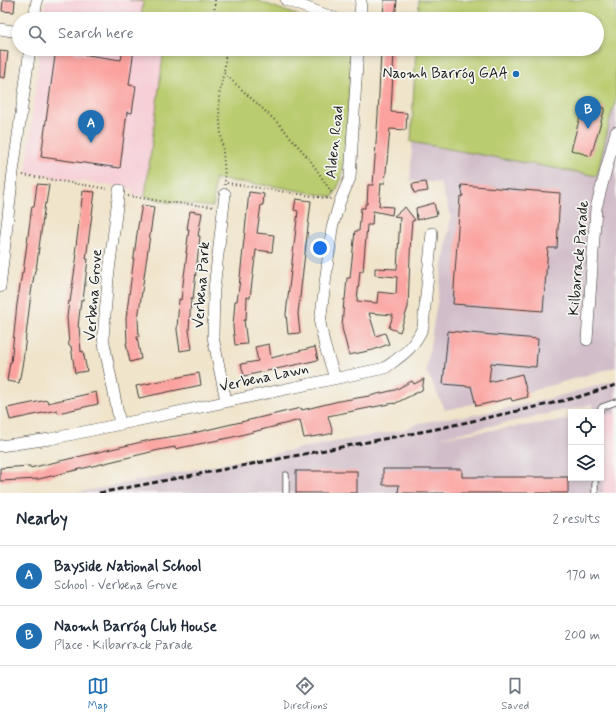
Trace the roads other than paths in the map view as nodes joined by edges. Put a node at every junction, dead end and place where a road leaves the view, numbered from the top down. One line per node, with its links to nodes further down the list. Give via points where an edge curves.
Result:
1 (37, 0): 4 (street)
2 (286, 0): 5 (street)
3 (361, 0): 6 (street)
4 (35, 12)
5 (318, 12)
6 (360, 12)
7 (0, 29): 8 (street)
8 (12, 31)
9 (29, 56): 15 (street)
10 (358, 56): 17 (street, Alden Road, via 350,178 332,228 320,323)
11 (616, 132): 16 (street, Kilbarrack Parade, via 596,208)
12 (118, 190): 21 (street, Verbena Grove, via 103,338)
13 (225, 194): 18 (street, Verbena Park, via 214,289 213,337)
14 (432, 233): 17 (street, Verbena Lawn, via 423,328 417,341 385,368)
15 (0, 287)
16 (587, 340)
17 (335, 378): 18 (street, Verbena Lawn)
18 (226, 401): 21 (street, Verbena Lawn)
19 (616, 402): 20 (lane)
20 (601, 409)
21 (120, 424): 22 (street, Verbena Lawn, via 50,439)
22 (0, 446)
23 (286, 475): 25 (lane)
24 (595, 481): 26 (lane)
25 (286, 493)
26 (595, 493)

